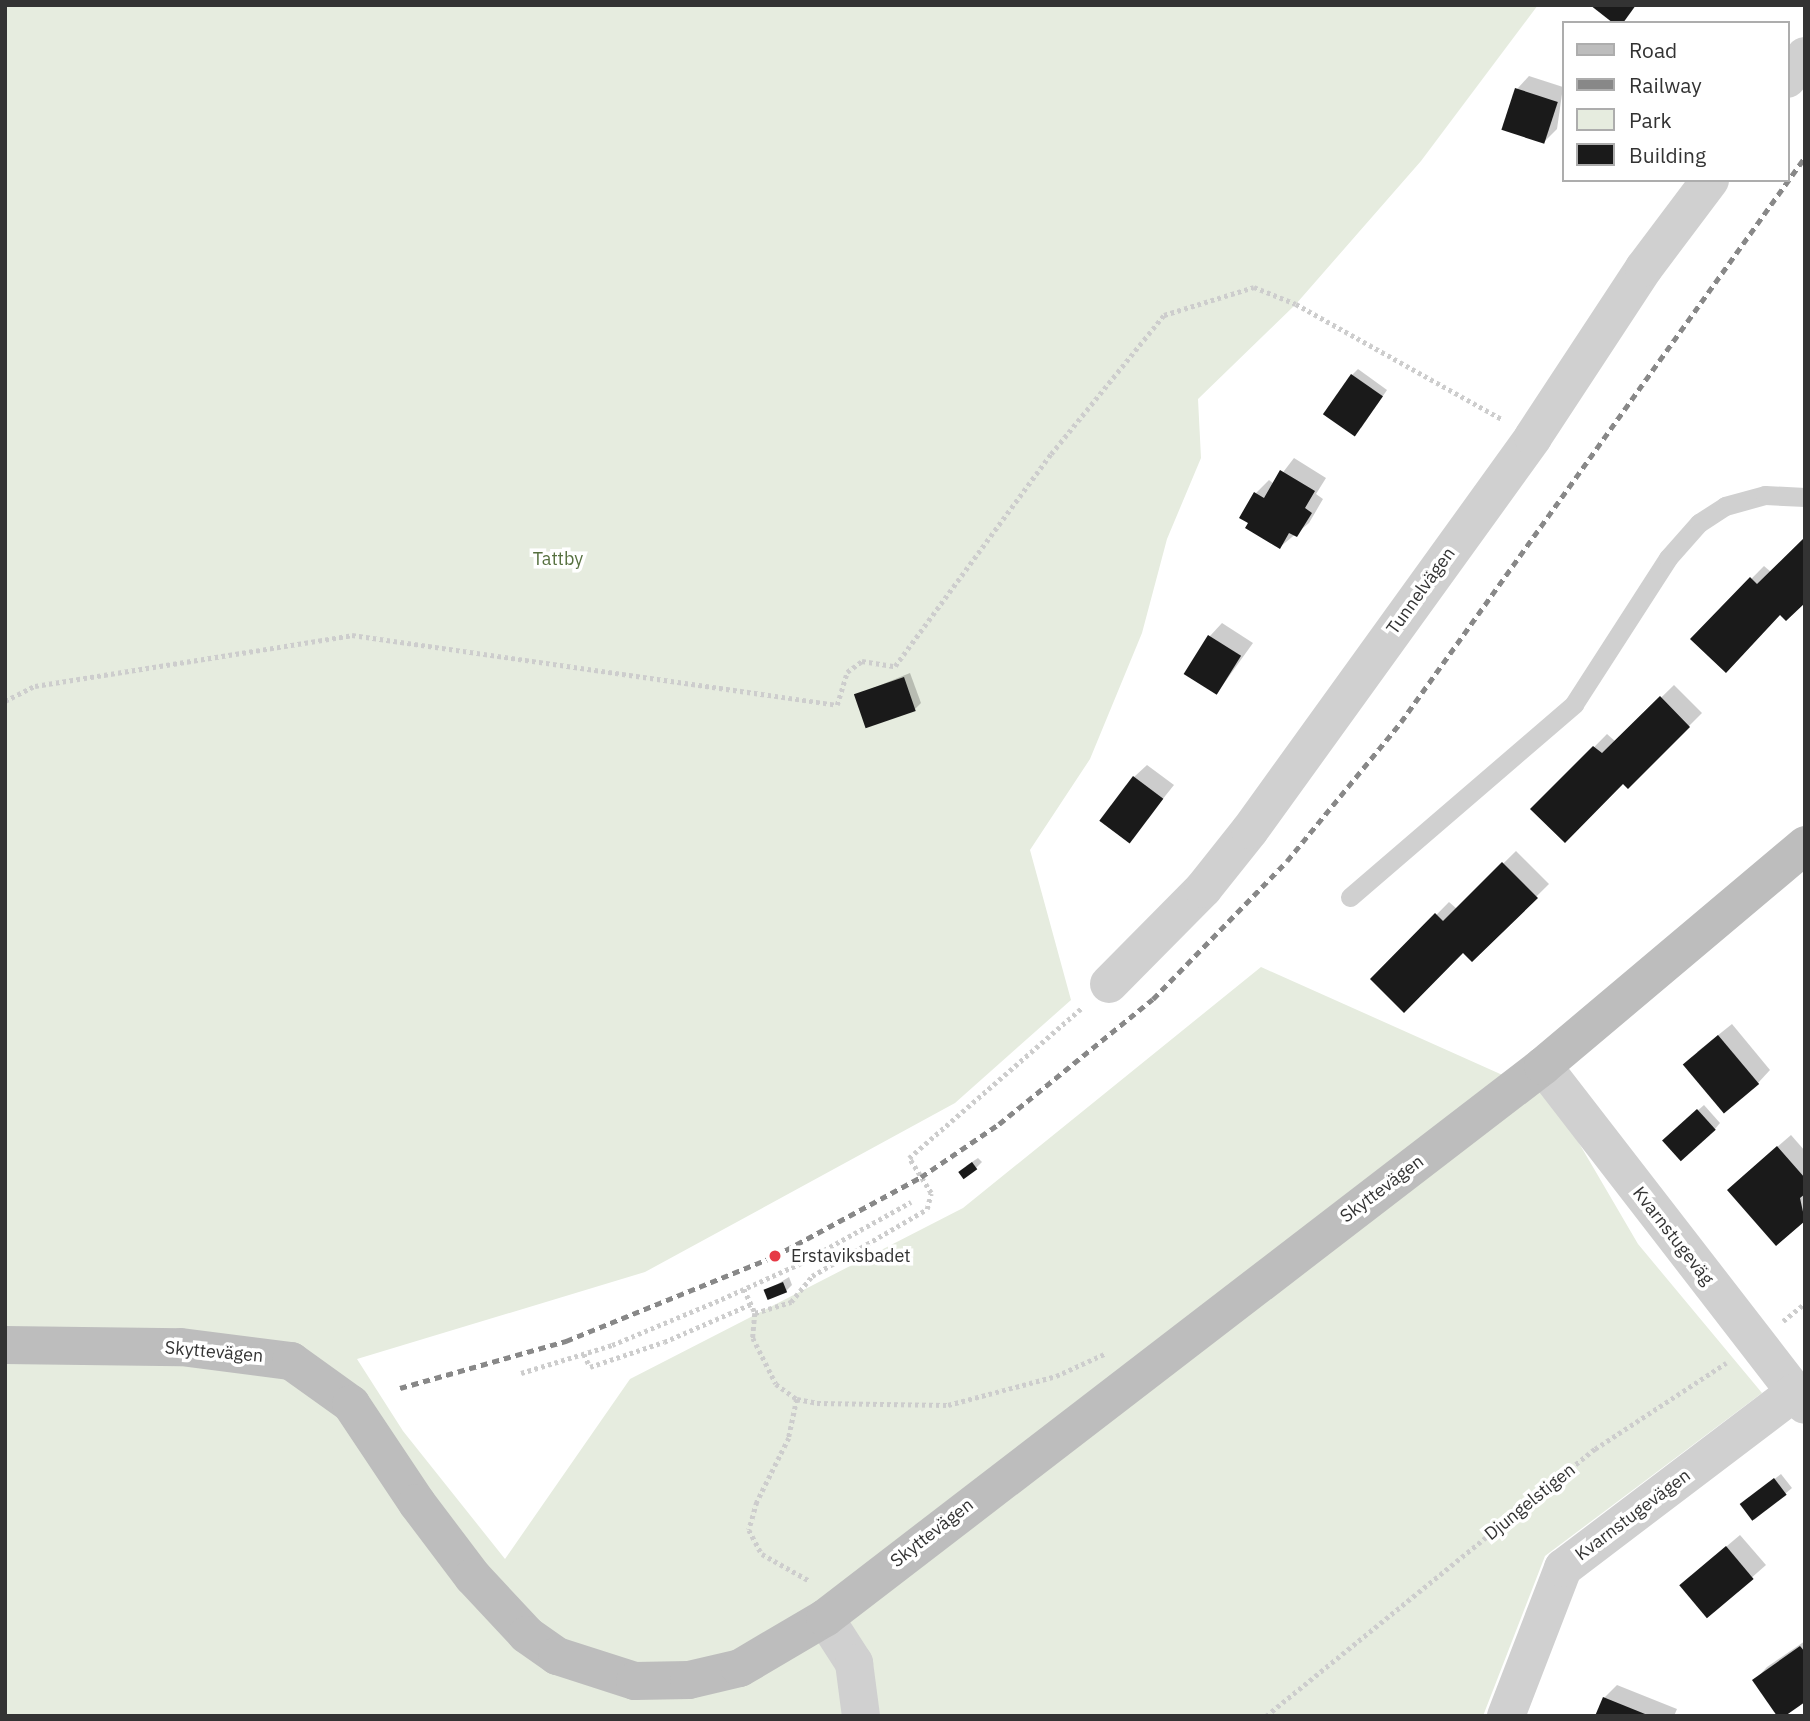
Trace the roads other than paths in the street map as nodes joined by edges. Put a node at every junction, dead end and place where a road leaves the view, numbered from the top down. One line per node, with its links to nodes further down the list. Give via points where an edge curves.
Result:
1 (1805, 56): 2 (street)
2 (1789, 76)
3 (1708, 182): 7 (street, Tunnelvägen, via 1644,268 1533,437 1250,830 1203,889)
4 (1805, 496): 6 (lane, via 1765,495 1725,506 1699,523 1668,558 1574,704)
5 (1805, 845): 8 (street, Skyttevägen)
6 (1350, 897)
7 (1109, 984)
8 (1543, 1066): 10 (street, Kvarnstugeväg); 11 (street, Skyttevägen)
9 (5, 1345): 11 (street, Skyttevägen, via 181,1347 291,1361 351,1404 473,1577 527,1635 557,1656 595,1670 635,1681 689,1680 740,1668)
10 (1800, 1398): 13 (street, Kvarnstugevägen, via 1563,1567)
11 (820, 1601): 12 (street, via 854,1663)
12 (861, 1716)
13 (1506, 1716)

